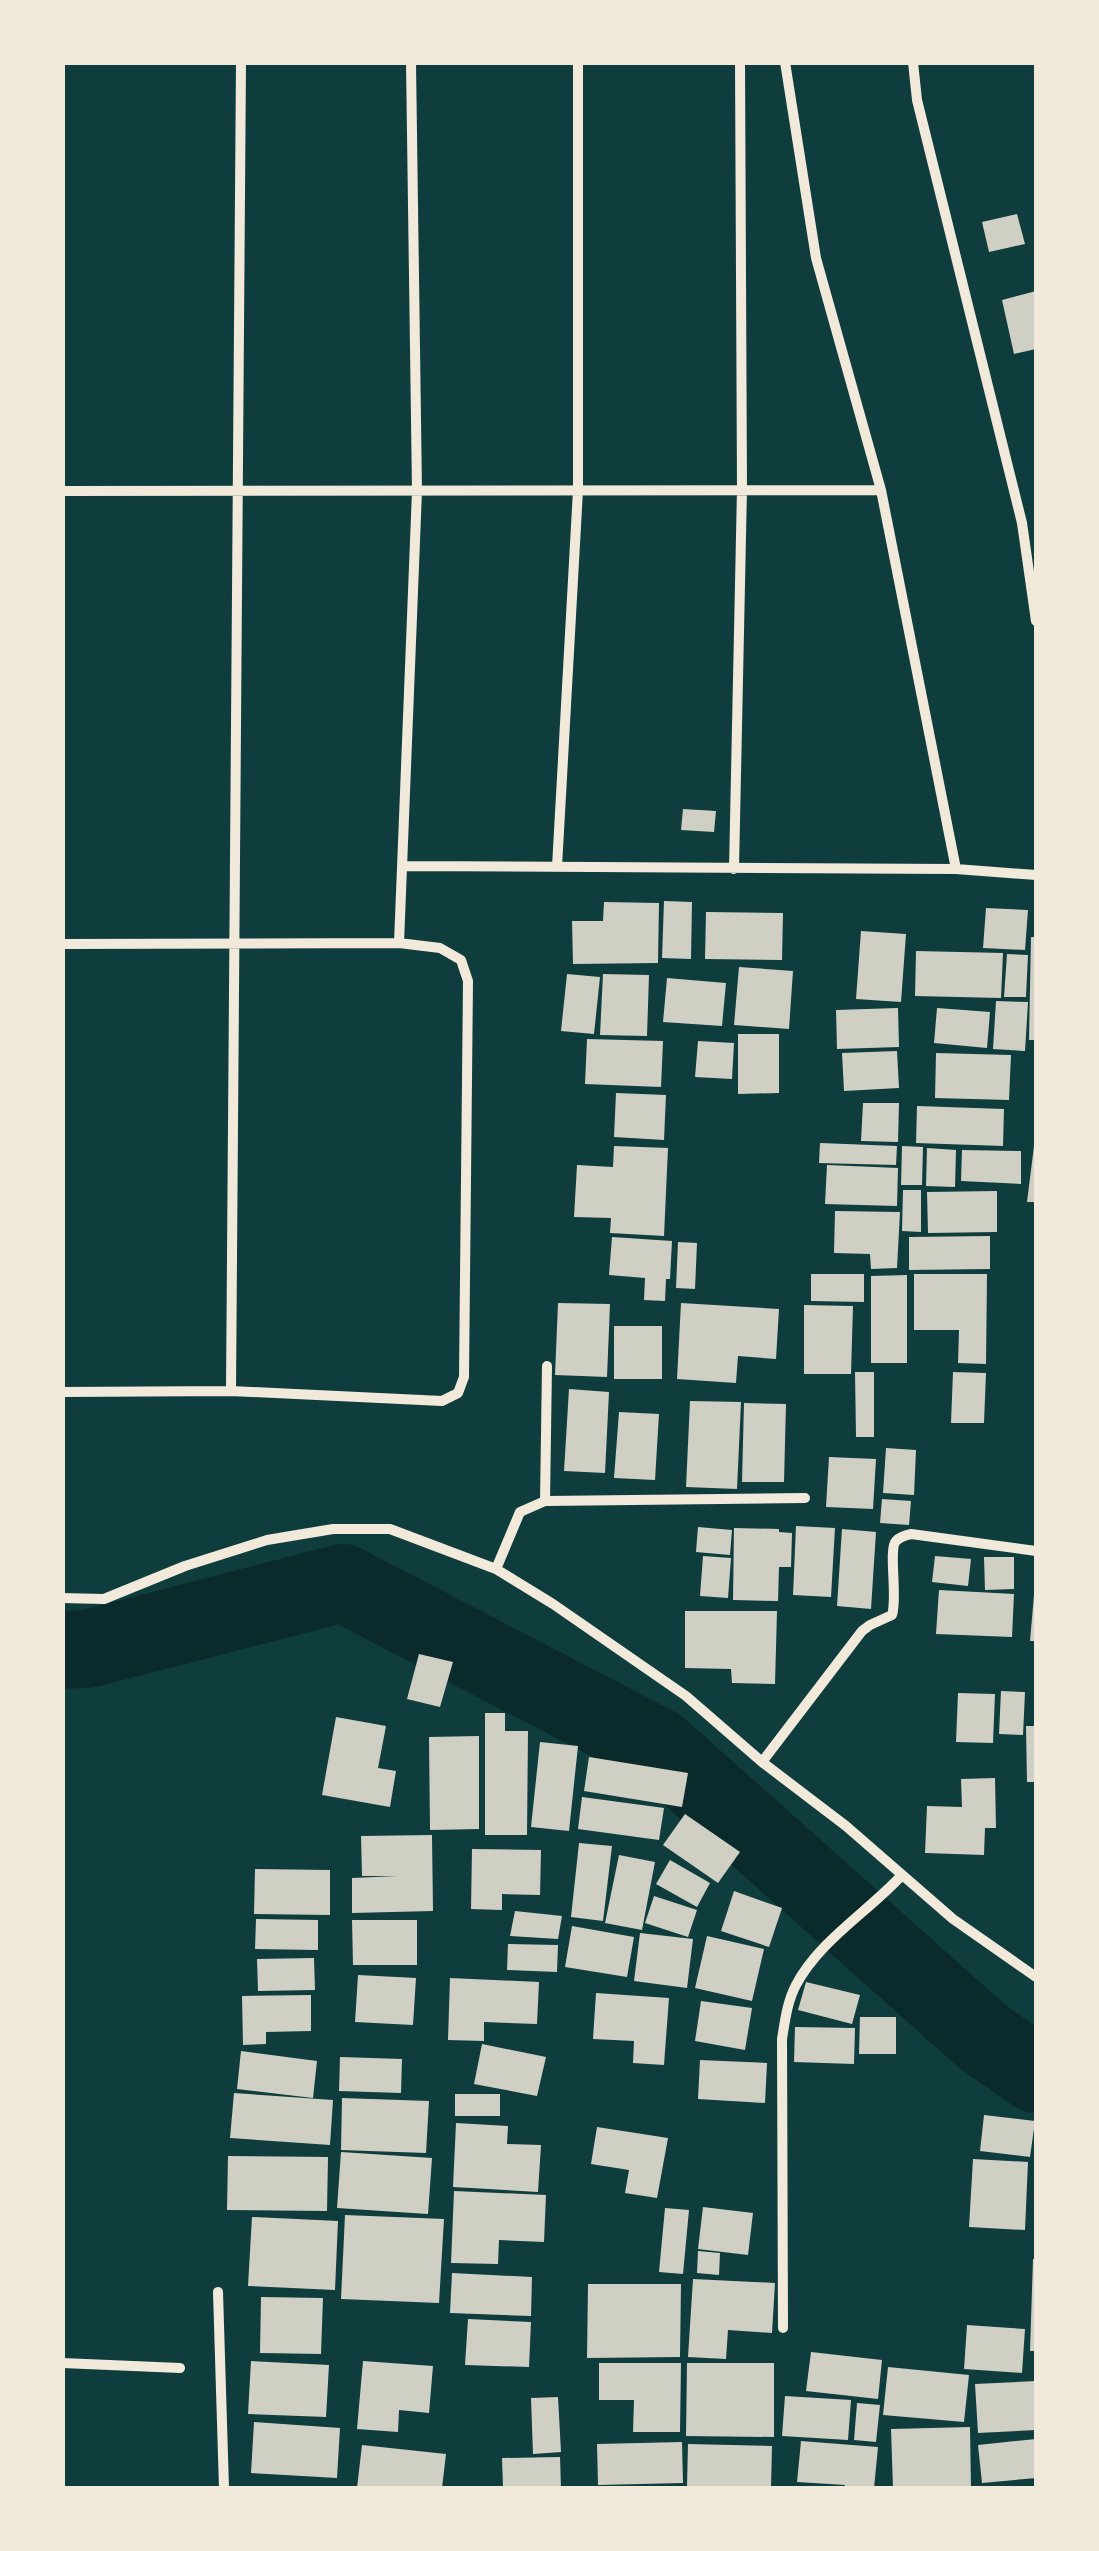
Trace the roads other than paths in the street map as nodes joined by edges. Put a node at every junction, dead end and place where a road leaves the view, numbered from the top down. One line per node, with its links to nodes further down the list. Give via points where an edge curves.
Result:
1 (241, 62): 12 (street)
2 (411, 62): 11 (street)
3 (578, 62): 8 (street)
4 (740, 62): 7 (street)
5 (785, 62): 9 (street, via 816,258)
6 (913, 62): 14 (street)
7 (742, 489): 8 (street); 9 (street); 18 (street)
8 (578, 490): 11 (street); 17 (street)
9 (881, 490): 19 (street)
10 (62, 491): 12 (street)
11 (417, 491): 12 (street); 16 (street)
12 (240, 492): 22 (street)
13 (1036, 520): 14 (street)
14 (1022, 523): 15 (street)
15 (1036, 620)
16 (403, 866): 17 (street); 23 (street)
17 (556, 868): 18 (street)
18 (734, 868): 19 (street)
19 (956, 869): 20 (street)
20 (1036, 874)
21 (62, 944): 22 (street)
22 (233, 944): 23 (street); 25 (street)
23 (399, 944): 25 (street, via 440,948 460,960 468,981 464,1377 458,1393 442,1400)
24 (547, 1366): 28 (street)
25 (231, 1390): 26 (street)
26 (62, 1392)
27 (805, 1498): 28 (street)
28 (545, 1501): 30 (street, via 520,1512)
29 (1036, 1551): 32 (street, via 911,1534 896,1541 892,1615 862,1632)
30 (496, 1569): 31 (street, via 390,1529 333,1529 267,1540 104,1599); 32 (street, via 686,1696)
31 (62, 1598)
32 (762, 1762): 33 (street)
33 (902, 1875): 34 (street); 36 (street, via 807,1968 786,2013)
34 (1036, 1977)
35 (218, 2292): 39 (street)
36 (784, 2328)
37 (62, 2363): 38 (street)
38 (180, 2368)
39 (224, 2488)

